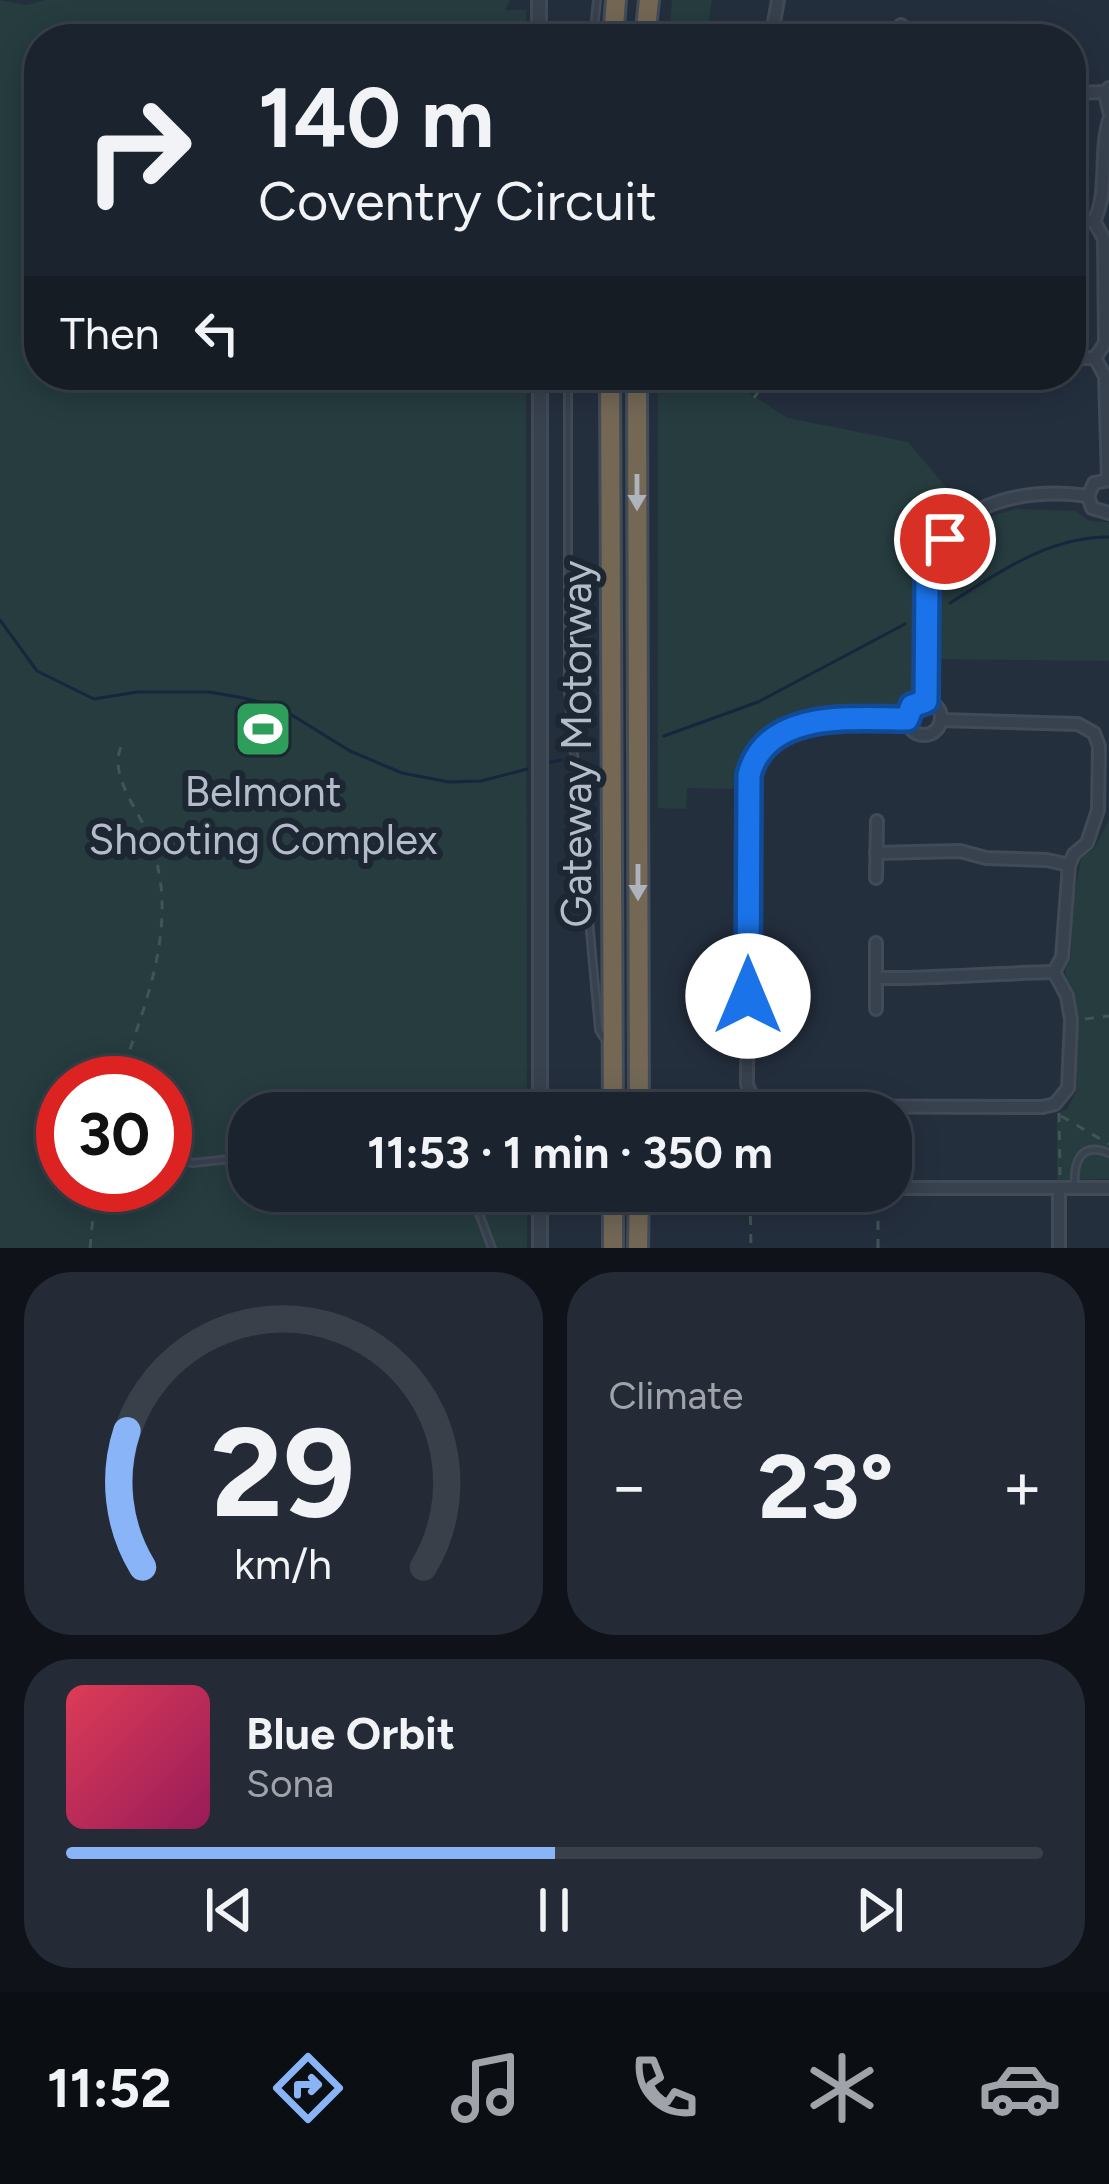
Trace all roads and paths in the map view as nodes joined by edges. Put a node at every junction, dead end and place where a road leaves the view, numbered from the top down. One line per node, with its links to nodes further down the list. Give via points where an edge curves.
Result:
1 (1107, 90): 2 (street)
2 (1109, 116): 4 (street, via 1104,207)
3 (1086, 221): 4 (street)
4 (1094, 221): 6 (street, via 1104,239 1105,344)
5 (1086, 358): 6 (street)
6 (1095, 358): 13 (street, via 1105,376)
7 (540, 390): 32 (street)
8 (568, 390): 30 (lane, via 568,690 599,1030)
9 (610, 390): 30 (highway, Gateway Motorway)
10 (637, 390): 34 (highway, Gateway Motorway, one-way to 34)
11 (759, 390): 12 (path)
12 (754, 398)
13 (1108, 480): 14 (street, via 1094,483)
14 (1088, 496): 15 (street, via 1092,508); 16 (street, via 1002,499 980,507 945,539 927,579)
15 (1109, 513)
16 (926, 701): 17 (street); 18 (street)
17 (907, 719): 18 (street, via 923,736); 35 (street, via 806,723 754,758 747,1084 753,1099 775,1108)
18 (941, 720): 22 (street, via 1078,724 1094,733 1096,826)
19 (122, 747): 31 (path, via 117,766 151,841 162,919)
20 (877, 821): 21 (street)
21 (876, 853): 22 (street, via 960,851); 23 (street)
22 (1069, 866): 25 (street)
23 (876, 878)
24 (876, 944): 26 (street)
25 (1054, 972): 26 (street); 29 (street)
26 (876, 978): 27 (street)
27 (876, 1009)
28 (1109, 1016): 29 (path)
29 (1071, 1020): 35 (street, via 1068,1088)
30 (613, 1054): 33 (highway, Gateway Motorway)
31 (126, 1056)
32 (540, 1092)
33 (613, 1092)
34 (639, 1092)
35 (1058, 1109): 36 (path); 43 (path)
36 (1107, 1141)
37 (1109, 1153): 41 (lane, via 1079,1156)
38 (228, 1159): 39 (lane)
39 (192, 1162)
40 (912, 1188): 43 (street)
41 (1075, 1188): 42 (street); 43 (street)
42 (1109, 1188)
43 (1059, 1189): 58 (street)
44 (93, 1212): 51 (path)
45 (478, 1212): 52 (lane)
46 (540, 1212): 53 (street)
47 (613, 1212): 54 (highway)
48 (639, 1212): 55 (highway)
49 (750, 1212): 56 (path)
50 (878, 1212): 57 (path)
51 (90, 1248)
52 (492, 1248)
53 (540, 1248)
54 (613, 1248)
55 (638, 1248)
56 (751, 1248)
57 (878, 1248)
58 (1059, 1248)

